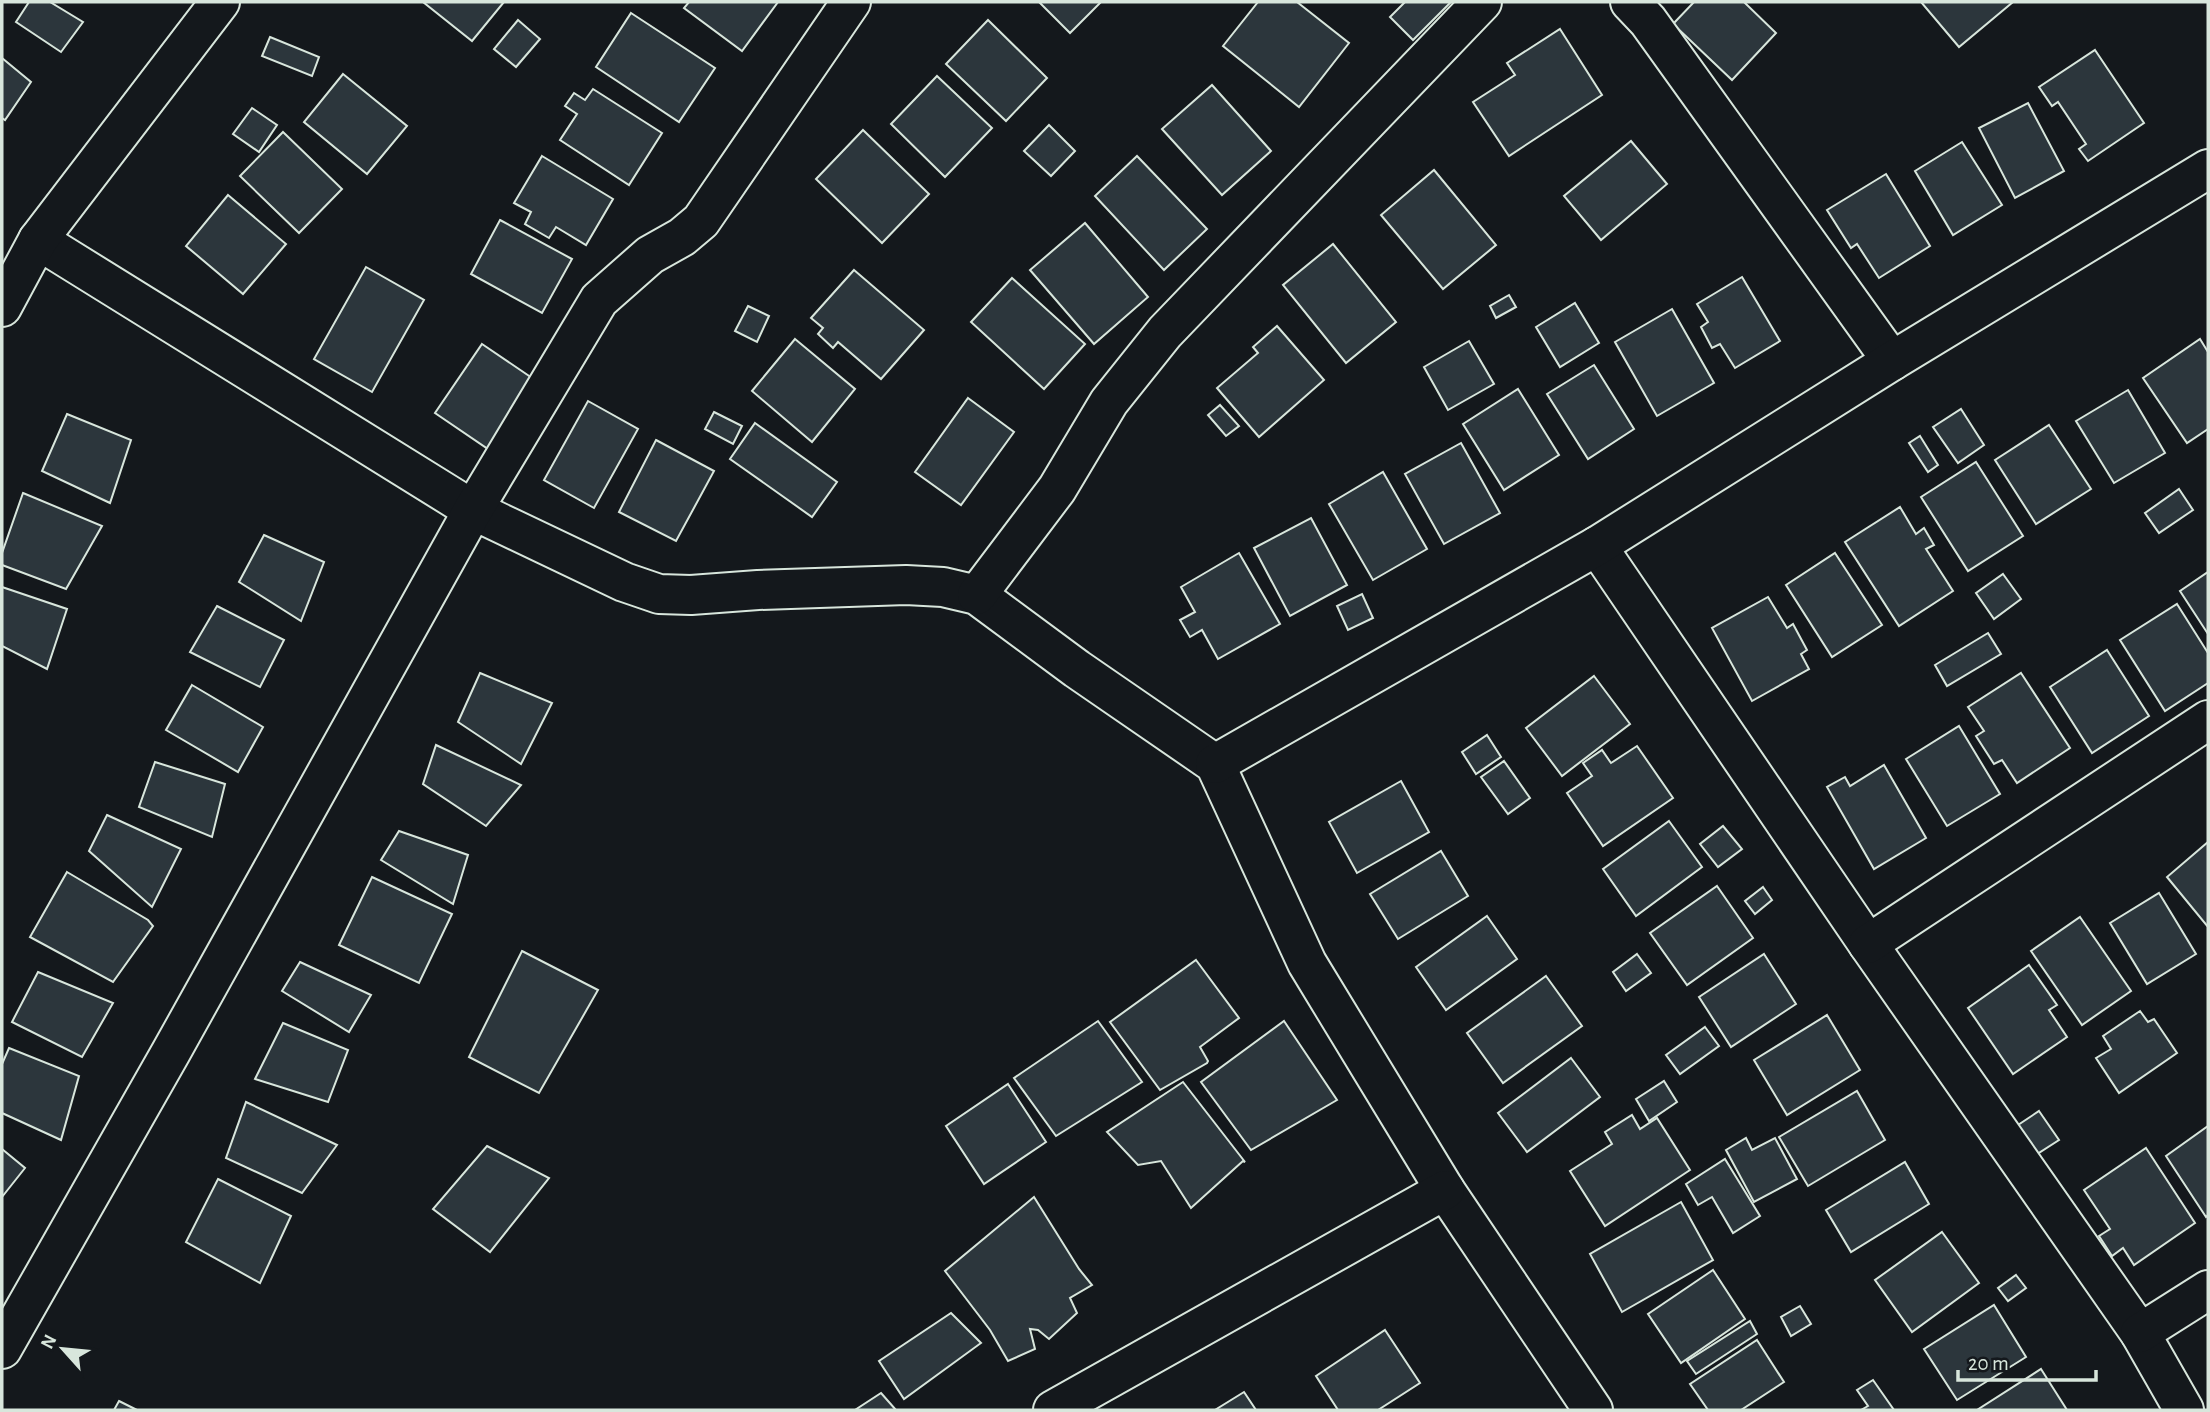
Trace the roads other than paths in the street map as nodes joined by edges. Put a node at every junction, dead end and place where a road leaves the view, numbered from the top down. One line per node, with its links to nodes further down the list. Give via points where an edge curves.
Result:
1 (220, 2): 6 (street)
2 (851, 2): 9 (street, via 701,221 650,255 599,300)
3 (1482, 2): 11 (street, via 1165,332 1109,402 1057,489)
4 (1630, 2): 8 (street)
5 (2208, 169): 8 (street)
6 (38, 240): 7 (street); 9 (street)
7 (2, 307)
8 (1892, 361): 10 (street)
9 (473, 510): 11 (street, via 659,594 906,585); 18 (street)
10 (1597, 546): 13 (street); 14 (street)
11 (977, 595): 13 (street)
12 (2208, 720): 14 (street)
13 (1215, 764): 15 (street, via 1307,963)
14 (1868, 944): 17 (street)
15 (1445, 1190): 19 (street); 20 (street)
16 (2208, 1290): 17 (street)
17 (2140, 1333): 21 (street)
18 (2, 1349)
19 (1053, 1410)
20 (1593, 1410)
21 (2184, 1410)

